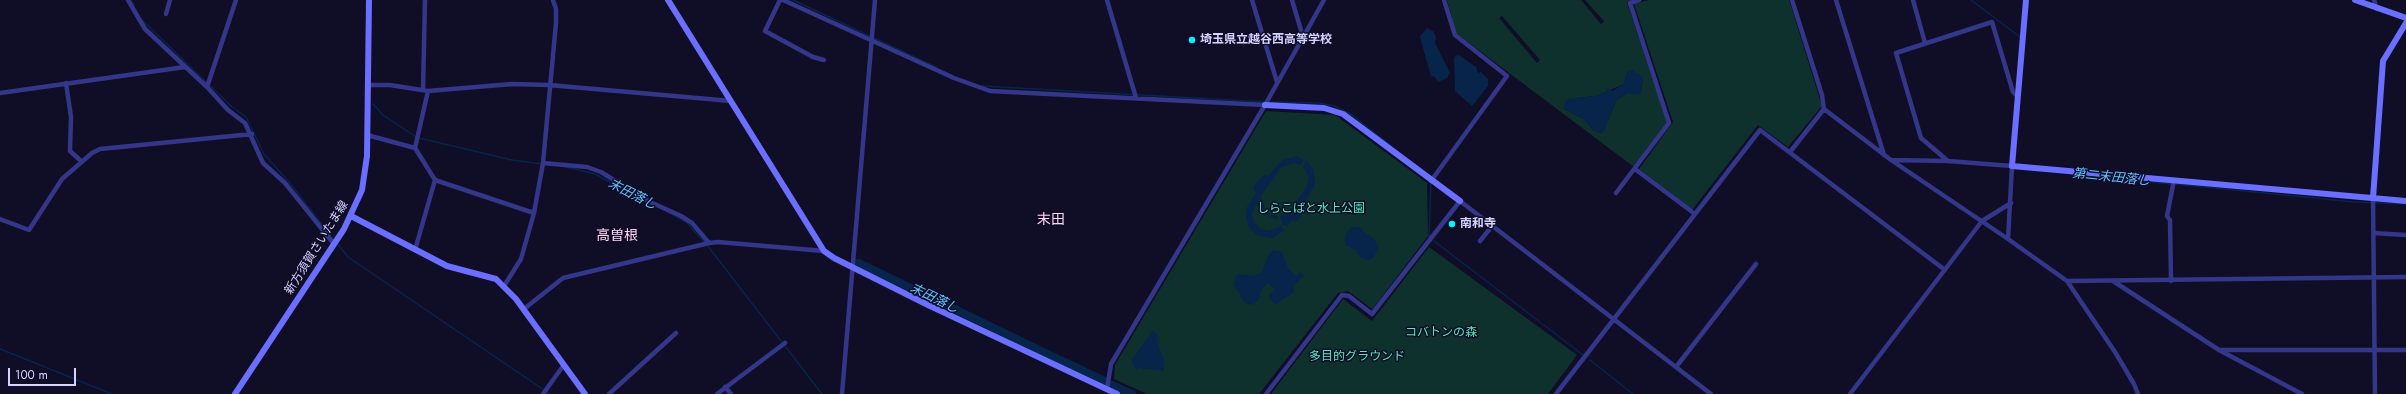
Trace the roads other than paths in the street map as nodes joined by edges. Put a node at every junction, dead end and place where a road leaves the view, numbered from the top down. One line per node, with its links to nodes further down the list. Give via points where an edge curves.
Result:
1 (128, 0): 30 (street, via 145,29)
2 (170, 0): 23 (street)
3 (236, 0): 35 (street)
4 (369, 0): 33 (street, 新方須賀さいたま線)
5 (425, 0): 36 (street)
6 (553, 0): 34 (street, via 556,23)
7 (668, 0): 41 (street)
8 (782, 0): 27 (street); 29 (street, via 765,32 813,57)
9 (875, 0): 27 (street)
10 (1107, 0): 40 (street)
11 (1252, 0): 31 (street)
12 (1292, 0): 26 (street)
13 (1324, 0): 26 (street)
14 (1444, 0): 56 (street, via 1456,35 1507,76)
15 (1639, 0): 54 (street, via 1630,3 1669,123)
16 (1792, 0): 43 (street, via 1822,95)
17 (1836, 0): 48 (street)
18 (1913, 0): 28 (street)
19 (2026, 0): 39 (street)
20 (2355, 0): 22 (street)
21 (2374, 0): 22 (street)
22 (2377, 9): 24 (street)
23 (166, 14)
24 (2406, 18)
25 (2406, 23): 59 (street, via 2383,61)
26 (1303, 37): 31 (street)
27 (872, 40): 40 (street, via 954,78 990,91); 78 (street)
28 (1925, 43): 39 (street, via 1992,22 2013,92); 51 (street, via 1896,54 1921,138)
29 (824, 60)
30 (185, 67): 32 (street); 35 (street)
31 (1277, 82): 42 (street)
32 (66, 83): 38 (street); 50 (street, via 71,117 70,151)
33 (368, 85): 36 (street); 45 (street, 新方須賀さいたま線)
34 (549, 85): 37 (street, via 512,84); 41 (street); 52 (street)
35 (207, 87): 44 (street, via 228,110 245,122)
36 (423, 90): 37 (street)
37 (428, 91): 46 (street)
38 (0, 93)
39 (2017, 96): 53 (street)
40 (1136, 98): 42 (street)
41 (731, 101): 76 (street)
42 (1265, 105): 56 (street, via 1334,110 1352,120); 96 (street, via 1111,364)
43 (1824, 109): 47 (street); 48 (street)
44 (252, 134): 50 (street, via 100,149); 73 (street, via 263,163 285,183)
45 (367, 135): 46 (street); 65 (street, 新方須賀さいたま線, via 364,180)
46 (416, 148): 55 (street)
47 (1790, 152): 64 (street, via 1760,130); 79 (street)
48 (1884, 155): 49 (street)
49 (1891, 160): 51 (street); 67 (street)
50 (81, 161): 66 (street, via 62,179 29,230)
51 (1948, 161): 53 (street)
52 (543, 163): 63 (street); 74 (street, via 587,167 602,172 648,201 692,223)
53 (2012, 166): 57 (street); 62 (street)
54 (1635, 169): 58 (street); 64 (street)
55 (435, 180): 63 (street); 75 (street)
56 (1431, 180): 60 (street)
57 (2174, 180): 59 (street); 84 (street, via 2168,216)
58 (1616, 193)
59 (2373, 198): 61 (street); 69 (street)
60 (1460, 201): 68 (street); 105 (street, via 1372,314 1348,296 1342,295)
61 (2406, 201)
62 (2011, 203): 67 (street); 71 (street)
63 (534, 213): 85 (street, via 521,259)
64 (1695, 214): 87 (street)
65 (351, 216): 73 (street, 新方須賀さいたま線); 75 (street)
66 (0, 219)
67 (1982, 221): 71 (street); 79 (street)
68 (1492, 226): 72 (street); 87 (street)
69 (2374, 233): 70 (street); 80 (street)
70 (2406, 235)
71 (2008, 239): 82 (street)
72 (1480, 241)
73 (334, 244): 97 (street, 新方須賀さいたま線)
74 (709, 244): 76 (street, via 718,242); 86 (street, via 563,278)
75 (415, 250): 85 (street, via 447,266 491,277)
76 (824, 251): 78 (street)
77 (1756, 264): 94 (street)
78 (853, 268): 96 (street); 103 (street)
79 (1945, 270): 108 (street)
80 (2374, 277): 81 (street); 84 (street); 91 (street)
81 (2406, 277)
82 (2067, 281): 83 (street); 109 (street, via 2115,352)
83 (2113, 281): 84 (street); 90 (street)
84 (2171, 281)
85 (504, 286): 86 (street)
86 (524, 309): 93 (street)
87 (1615, 320): 94 (street); 106 (street)
88 (676, 333): 100 (street)
89 (785, 343): 95 (street)
90 (2219, 350): 91 (street); 110 (street)
91 (2375, 350): 92 (street); 111 (street)
92 (2406, 350)
93 (563, 366): 98 (street); 99 (street)
94 (1676, 367): 107 (street)
95 (725, 387): 101 (street); 102 (street)
96 (1107, 389): 104 (street)
97 (235, 394)
98 (543, 394)
99 (585, 394)
100 (609, 394)
101 (717, 394)
102 (731, 394)
103 (842, 394)
104 (1117, 394)
105 (1266, 394)
106 (1556, 394)
107 (1711, 394)
108 (1850, 394)
109 (2138, 394)
110 (2302, 394)
111 (2375, 394)

